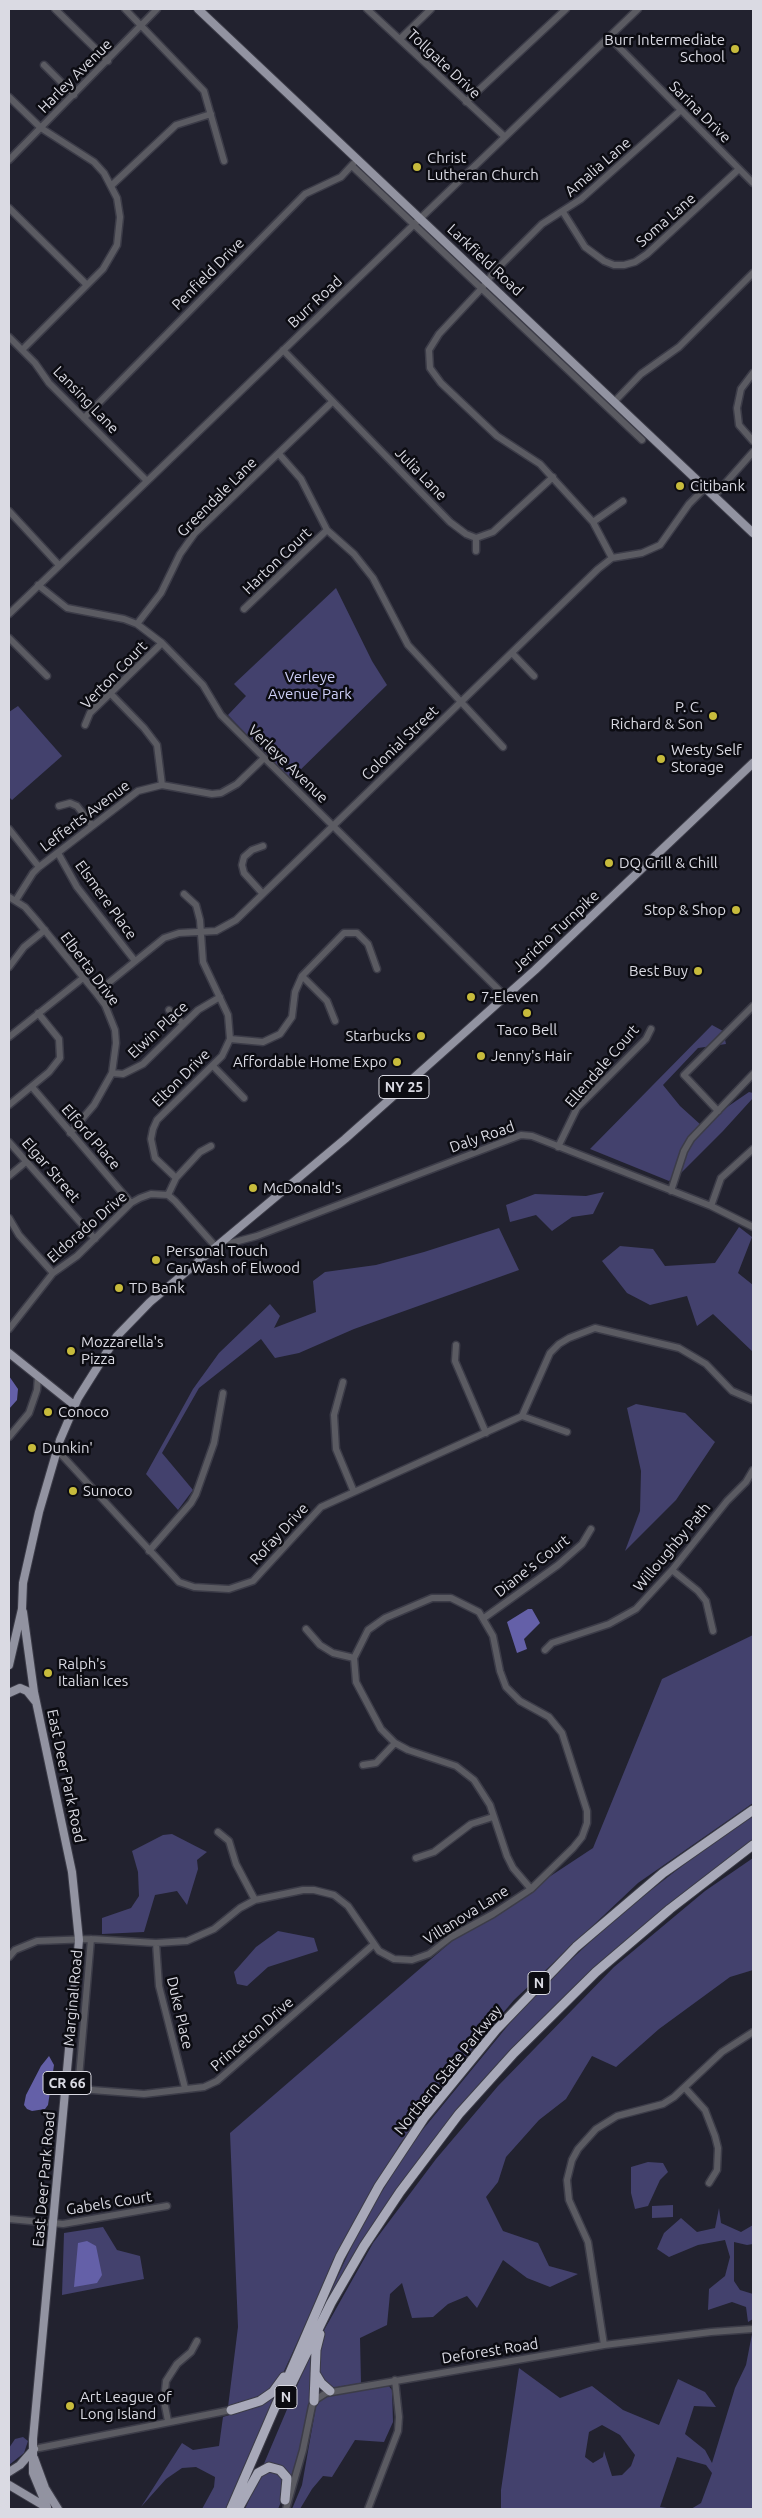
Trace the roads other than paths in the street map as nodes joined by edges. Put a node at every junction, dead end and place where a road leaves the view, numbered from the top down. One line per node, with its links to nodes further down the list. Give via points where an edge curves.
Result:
1 (55, 9): 12 (street)
2 (125, 9): 9 (street)
3 (157, 9): 9 (street, Harley Avenue)
4 (198, 9): 23 (main road, Larkfield Road)
5 (367, 9): 11 (street, Tollgate Drive)
6 (431, 9): 11 (street)
7 (566, 9): 16 (street)
8 (638, 9): 10 (street, Burr Road)
9 (141, 26): 12 (street, Harley Avenue); 18 (street, via 199,85)
10 (609, 37): 17 (street, Sarina Drive); 20 (street, Burr Road)
11 (400, 40): 16 (street, Tollgate Drive)
12 (108, 61): 14 (street, Harley Avenue)
13 (44, 65): 14 (street)
14 (74, 95): 19 (street, Harley Avenue)
15 (9, 97): 19 (street)
16 (466, 102): 20 (street, Tollgate Drive)
17 (681, 110): 24 (street, Sarina Drive); 28 (street, Amalia Lane)
18 (212, 114): 22 (street); 26 (street, via 176,125)
19 (40, 128): 21 (street, Harley Avenue); 26 (street, via 94,162)
20 (504, 138): 29 (street, Burr Road)
21 (9, 160)
22 (224, 161)
23 (355, 162): 29 (main road, Larkfield Road); 40 (street, Penfield Drive, via 332,182 305,194)
24 (739, 169): 25 (street, Sarina Drive); 28 (street, Soma Lane, via 647,254 624,266 604,261 585,247)
25 (753, 183)
26 (112, 185): 32 (street, via 120,218 117,245 103,269)
27 (9, 208): 32 (street)
28 (563, 212): 31 (street, Amalia Lane, via 542,224)
29 (419, 222): 31 (main road, Larkfield Road); 33 (street, Larkfield Road); 36 (street, Burr Road)
30 (753, 273): 39 (street, via 679,347 641,374)
31 (487, 281): 33 (street, Amalia Lane); 39 (main road, Larkfield Road)
32 (87, 285): 35 (street)
33 (482, 288): 41 (street, Larkfield Road); 45 (street, Amalia Lane, via 432,342 430,368 486,427 540,464)
34 (9, 337): 35 (street, Lansing Lane)
35 (22, 350): 40 (street, Lansing Lane)
36 (283, 350): 38 (street, Julia Lane); 46 (street, Burr Road)
37 (753, 373): 42 (street, via 741,389 736,408 739,425)
38 (332, 402): 44 (street, Greendale Lane); 54 (street, Julia Lane, via 450,522)
39 (614, 402): 47 (main road, Larkfield Road)
40 (84, 418): 46 (street, Lansing Lane)
41 (642, 440)
42 (753, 442)
43 (753, 452): 48 (street)
44 (278, 454): 52 (street, via 301,479); 61 (street, Greendale Lane, via 195,533 180,554 161,592)
45 (552, 477): 51 (street, Amalia Lane); 54 (street, via 493,532)
46 (146, 480): 57 (street, Burr Road)
47 (705, 488): 48 (main road, Larkfield Road); 56 (street, via 689,504 660,545 642,553)
48 (714, 496): 53 (main road, Larkfield Road)
49 (623, 501): 51 (street)
50 (9, 511): 57 (street)
51 (593, 522): 56 (street, Amalia Lane)
52 (327, 530): 59 (street, Harton Court); 68 (street, via 365,566 408,645)
53 (753, 533)
54 (476, 538): 55 (street)
55 (476, 551)
56 (612, 558): 64 (street, Colonial Street)
57 (58, 564): 58 (street, Burr Road)
58 (38, 585): 60 (street, Burr Road); 61 (street, Verleye Avenue, via 67,608 109,615)
59 (244, 609)
60 (9, 614)
61 (137, 624): 63 (street, Verleye Avenue)
62 (9, 638): 65 (street)
63 (162, 643): 67 (street, Verton Court); 71 (street, Verleye Avenue, via 203,685 221,715)
64 (512, 653): 66 (street); 68 (street, Colonial Street)
65 (47, 676)
66 (534, 676)
67 (110, 693): 69 (street, Verton Court, via 90,713); 73 (street, via 157,745)
68 (460, 703): 70 (street); 76 (street, Colonial Street)
69 (86, 725)
70 (503, 747)
71 (264, 758): 73 (street, Lefferts Avenue, via 237,784 221,792 212,794); 76 (street, Verleye Avenue)
72 (753, 763): 94 (main road, Jericho Turnpike / NY 25)
73 (162, 785): 75 (street, Lefferts Avenue, via 138,791)
74 (59, 806): 75 (street, via 70,803 77,806)
75 (92, 825): 79 (street, Lefferts Avenue)
76 (333, 825): 82 (street, Colonial Street); 94 (street, Verleye Avenue)
77 (9, 829): 80 (street)
78 (263, 846): 82 (street, via 244,857 242,865 244,873)
79 (58, 853): 80 (street, Lefferts Avenue); 87 (street, Elsmere Place, via 77,887)
80 (39, 867): 84 (street, Lefferts Avenue)
81 (184, 894): 86 (street, via 196,904)
82 (263, 894): 86 (street, Colonial Street, via 225,927)
83 (9, 898): 84 (street)
84 (16, 900): 85 (street, Elberta Drive)
85 (45, 930): 88 (street, via 24,947); 91 (street, Elberta Drive)
86 (201, 933): 87 (street, Colonial Street, via 173,934); 93 (street, via 203,962)
87 (135, 961): 92 (street, Colonial Street)
88 (9, 967)
89 (377, 969): 90 (street, via 368,944 350,931 338,938)
90 (302, 976): 98 (street, via 322,995); 102 (street, via 295,992 292,1017 280,1034 263,1042)
91 (83, 978): 92 (street, Elberta Drive); 97 (street)
92 (96, 993): 104 (street, Elberta Drive, via 105,1005 115,1030)
93 (220, 997): 99 (street, Elwin Place, via 205,1004); 102 (street, via 228,1015)
94 (506, 997): 125 (main road, Jericho Turnpike / NY 25)
95 (753, 1006): 109 (street, via 684,1075)
96 (169, 1010): 99 (street)
97 (38, 1013): 101 (street); 106 (street, via 59,1040 60,1058 56,1066)
98 (335, 1022)
99 (183, 1024): 104 (street, Elwin Place, via 143,1064 123,1074)
100 (651, 1029): 113 (street, Ellendale Court, via 646,1039 577,1108)
101 (9, 1038)
102 (230, 1039): 103 (street, Elton Drive)
103 (213, 1066): 107 (street); 117 (street, Elton Drive, via 165,1111 153,1129 151,1140 155,1158)
104 (112, 1073): 110 (street, via 94,1104)
105 (753, 1074): 109 (street)
106 (32, 1087): 108 (street); 110 (street, Elford Place)
107 (244, 1098)
108 (9, 1105)
109 (718, 1111): 118 (street, via 691,1139)
110 (70, 1133): 120 (street, Elford Place)
111 (9, 1142): 115 (street, Elgar Street)
112 (211, 1146): 117 (street, via 200,1152)
113 (558, 1146): 118 (street, Daly Road); 125 (street, Daly Road, via 521,1135 257,1236)
114 (753, 1149): 121 (street, via 721,1178)
115 (27, 1161): 116 (street); 124 (street, Elgar Street)
116 (9, 1176)
117 (176, 1178): 119 (street)
118 (671, 1191): 121 (street, Daly Road)
119 (168, 1196): 120 (street, Eldorado Drive, via 151,1194); 125 (street)
120 (131, 1203): 124 (street, Eldorado Drive)
121 (710, 1206): 123 (street, Daly Road)
122 (9, 1218): 126 (street, via 19,1235)
123 (753, 1227)
124 (95, 1239): 126 (street, Eldorado Drive)
125 (216, 1247): 134 (main road, Jericho Turnpike / NY 25, via 129,1321 95,1367)
126 (53, 1273): 127 (street, Eldorado Drive)
127 (9, 1329)
128 (456, 1345): 137 (street, via 455,1361)
129 (9, 1353): 130 (main road)
130 (38, 1376): 134 (main road); 138 (street, via 29,1413)
131 (343, 1382): 141 (street, via 334,1415 336,1449)
132 (223, 1393): 143 (street, via 214,1443 196,1494)
133 (753, 1400): 135 (street, via 732,1391 706,1364 691,1354 668,1344 595,1328 569,1338 550,1353)
134 (74, 1405): 139 (main road, NY 25)
135 (522, 1416): 136 (street); 137 (street, Rofay Drive)
136 (567, 1432)
137 (486, 1433): 141 (street, Rofay Drive)
138 (9, 1437)
139 (57, 1450): 143 (street, Rofay Drive); 145 (main road, NY 25, via 23,1583)
140 (753, 1470): 144 (street, Willoughby Path)
141 (354, 1492): 143 (street, Rofay Drive, via 321,1507 253,1581 229,1589 179,1582)
142 (591, 1529): 146 (street, Diane's Court, via 582,1544 558,1565)
143 (149, 1551)
144 (672, 1570): 148 (street, via 706,1601); 149 (street, Willoughby Path, via 648,1598 626,1616 552,1643)
145 (22, 1609): 151 (main road, NY 25); 153 (main road, East Deer Park Road / CR 66)
146 (484, 1618): 150 (street, Villanova Lane, via 450,1598 432,1598 376,1623 363,1638); 161 (street, Villanova Lane, via 493,1636 506,1687 520,1701 549,1717 562,1733 587,1811 582,1836)
147 (306, 1629): 150 (street, via 320,1645 333,1653)
148 (713, 1631)
149 (545, 1650)
150 (354, 1658): 154 (street, via 354,1675 360,1692 381,1729)
151 (9, 1665)
152 (9, 1692): 153 (main road, via 16,1688 24,1689)
153 (37, 1703): 164 (main road, East Deer Park Road / CR 66, via 72,1872)
154 (394, 1743): 155 (street, via 376,1763); 157 (street, via 466,1771 490,1805)
155 (363, 1765)
156 (753, 1810): 181 (highway, Northern State Parkway / N, via 676,1863 606,1920 541,1981 475,2054 424,2118 379,2186 340,2257)
157 (493, 1817): 160 (street, via 471,1824 434,1852); 161 (street, via 510,1862)
158 (218, 1832): 162 (street, via 228,1841)
159 (753, 1845): 177 (highway, N, via 620,1951 503,2065 428,2153)
160 (416, 1858)
161 (531, 1889): 166 (street, Villanova Lane, via 421,1957 394,1959)
162 (255, 1900): 165 (street, Villanova Lane, via 202,1936 187,1941); 166 (street, Villanova Lane, via 303,1890 329,1893 348,1906)
163 (91, 1939): 164 (street, Villanova Lane); 165 (street, Villanova Lane); 172 (street, Marginal Road)
164 (79, 1940): 167 (street, Villanova Lane, via 37,1941 16,1950); 169 (main road, East Deer Park Road / CR 66)
165 (156, 1943): 170 (street, Duke Place, via 162,2004)
166 (374, 1945): 170 (street, Princeton Drive, via 217,2082 204,2087)
167 (9, 1957)
168 (753, 2032): 171 (street, via 722,2052)
169 (66, 2088): 172 (street, Princeton Drive); 176 (main road, East Deer Park Road / CR 66)
170 (185, 2088): 172 (street, Princeton Drive, via 132,2095)
171 (685, 2088): 173 (street, via 705,2110 715,2136 717,2170); 180 (street, via 663,2104 617,2116 596,2129 578,2149 568,2171 569,2200 591,2256)
172 (78, 2089)
173 (709, 2183)
174 (167, 2206): 176 (street, Gabels Court)
175 (9, 2219): 176 (street, Gabels Court)
176 (55, 2224): 188 (main road, East Deer Park Road / CR 66)
177 (339, 2288): 182 (highway, via 319,2336); 195 (highway, N, via 303,2358)
178 (753, 2329): 180 (street, Deforest Road)
179 (197, 2341): 187 (street, via 192,2352 177,2364 166,2381 164,2401)
180 (604, 2346): 183 (street, Deforest Road)
181 (300, 2348): 186 (highway, via 273,2392 255,2404); 194 (highway, Northern State Parkway / N)
182 (315, 2372): 184 (highway); 185 (highway)
183 (395, 2380): 184 (street, Deforest Road); 196 (street, via 398,2431)
184 (330, 2391): 185 (street, Deforest Road)
185 (314, 2402): 191 (street, via 295,2479)
186 (231, 2410): 187 (street)
187 (168, 2421): 188 (street)
188 (34, 2453): 189 (main road); 192 (main road, East Deer Park Road / CR 66, via 33,2473); 193 (main road, East Deer Park Road / CR 66, via 44,2488)
189 (10, 2471)
190 (9, 2485): 192 (main road)
191 (284, 2506): 195 (highway, via 287,2478 280,2470 269,2467 257,2476)
192 (48, 2508)
193 (58, 2509)
194 (231, 2509)
195 (238, 2509)
196 (368, 2509)

